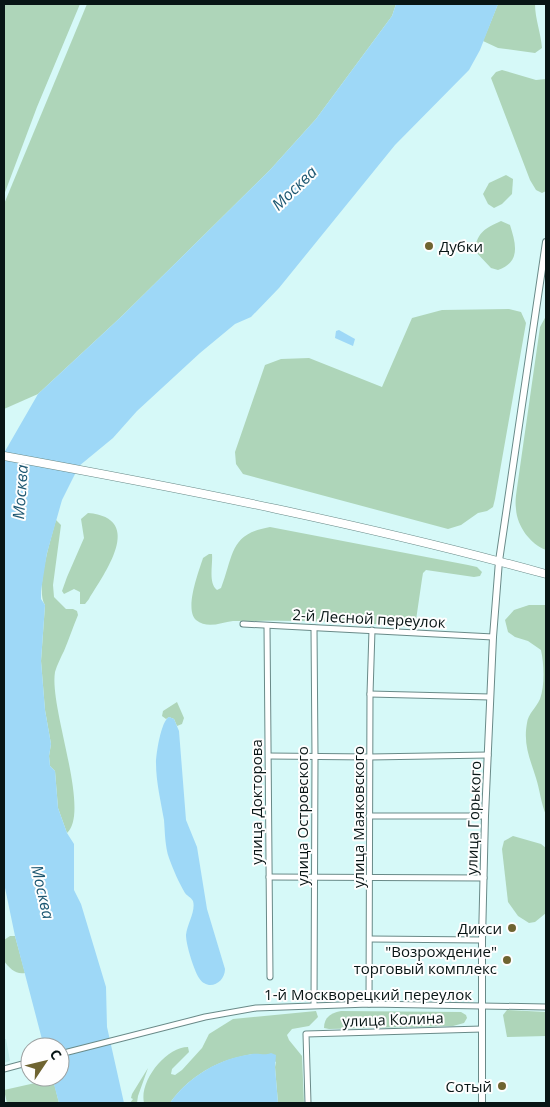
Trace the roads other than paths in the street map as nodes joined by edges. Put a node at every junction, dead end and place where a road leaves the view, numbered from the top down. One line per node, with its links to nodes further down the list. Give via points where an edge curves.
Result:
1 (546, 242): 3 (main road, улица Горького)
2 (4, 456): 3 (highway, via 260,505)
3 (499, 561): 4 (highway); 9 (main road, улица Горького)
4 (546, 574)
5 (243, 624): 6 (street, 2-й Лесной переулок)
6 (266, 626): 7 (street, 2-й Лесной переулок); 13 (street, улица Докторова)
7 (314, 628): 8 (street, 2-й Лесной переулок); 14 (street, улица Островского)
8 (372, 630): 9 (street, 2-й Лесной переулок); 10 (street, улица Маяковского)
9 (493, 636): 11 (main road, улица Горького)
10 (370, 694): 11 (street); 15 (street, улица Маяковского)
11 (490, 697): 12 (main road, улица Горького)
12 (488, 755): 15 (street); 17 (main road, улица Горького)
13 (269, 756): 14 (street); 18 (street, улица Докторова)
14 (315, 757): 15 (street); 19 (street, улица Островского)
15 (370, 757): 16 (street, улица Маяковского)
16 (369, 816): 17 (street); 20 (street, улица Маяковского)
17 (485, 816): 21 (main road, улица Горького)
18 (269, 876): 19 (street); 24 (street, улица Докторова)
19 (314, 877): 20 (street); 26 (street, улица Островского)
20 (370, 877): 21 (street); 22 (street, улица Маяковского)
21 (484, 878): 23 (main road, улица Горького)
22 (370, 939): 23 (street); 25 (street, улица Маяковского)
23 (482, 940): 27 (main road, улица Горького)
24 (270, 977)
25 (370, 1004): 26 (street, 1-й Москворецкий переулок); 27 (street, 1-й Москворецкий переулок)
26 (314, 1005): 30 (street, 1-й Москворецкий переулок, via 256,1008 192,1020)
27 (481, 1006): 28 (street, 1-й Москворецкий переулок); 29 (main road, улица Горького)
28 (546, 1007)
29 (482, 1029): 33 (street, улица Колина, via 306,1034); 34 (main road, улица Горького)
30 (70, 1051)
31 (20, 1065): 32 (street)
32 (4, 1069)
33 (308, 1103)
34 (482, 1103)

